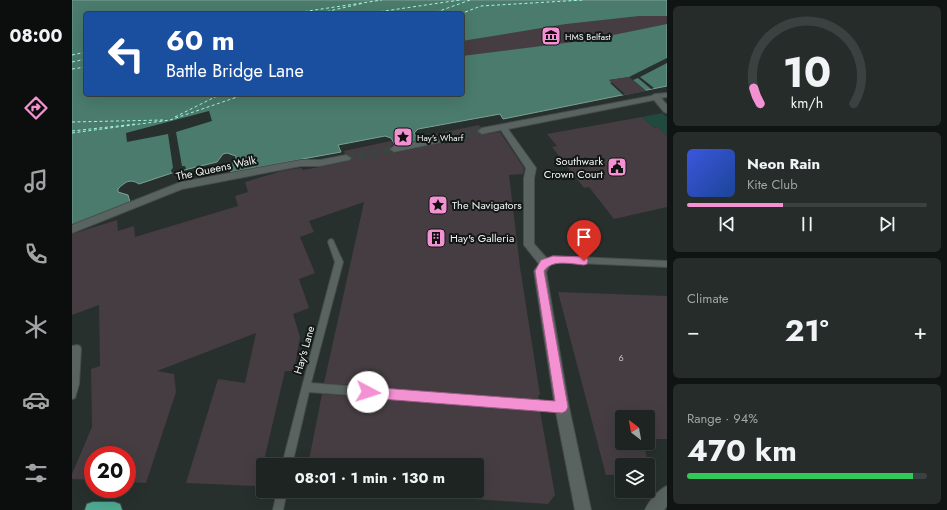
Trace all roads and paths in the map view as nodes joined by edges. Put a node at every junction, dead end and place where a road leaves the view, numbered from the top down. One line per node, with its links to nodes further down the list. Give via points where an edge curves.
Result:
1 (667, 95): 2 (street)
2 (654, 96): 3 (street); 4 (street)
3 (667, 110)
4 (503, 127): 5 (street); 11 (street, via 531,168 529,245)
5 (482, 131)
6 (439, 140): 7 (street)
7 (394, 148)
8 (346, 158): 9 (street, The Queens Walk, via 320,163 301,162 181,186)
9 (72, 229)
10 (331, 242): 14 (lane, Hay's Lane, via 339,262)
11 (544, 263): 12 (lane, via 553,260); 16 (street, via 540,271)
12 (665, 265)
13 (72, 350): 15 (lane, via 77,349)
14 (306, 387): 16 (lane); 17 (lane, Hay's Lane)
15 (72, 395)
16 (562, 407): 23 (street)
17 (290, 458)
18 (667, 494): 24 (street)
19 (281, 498): 22 (lane)
20 (94, 510): 21 (main road)
21 (114, 510)
22 (278, 510)
23 (583, 510)
24 (653, 510)

